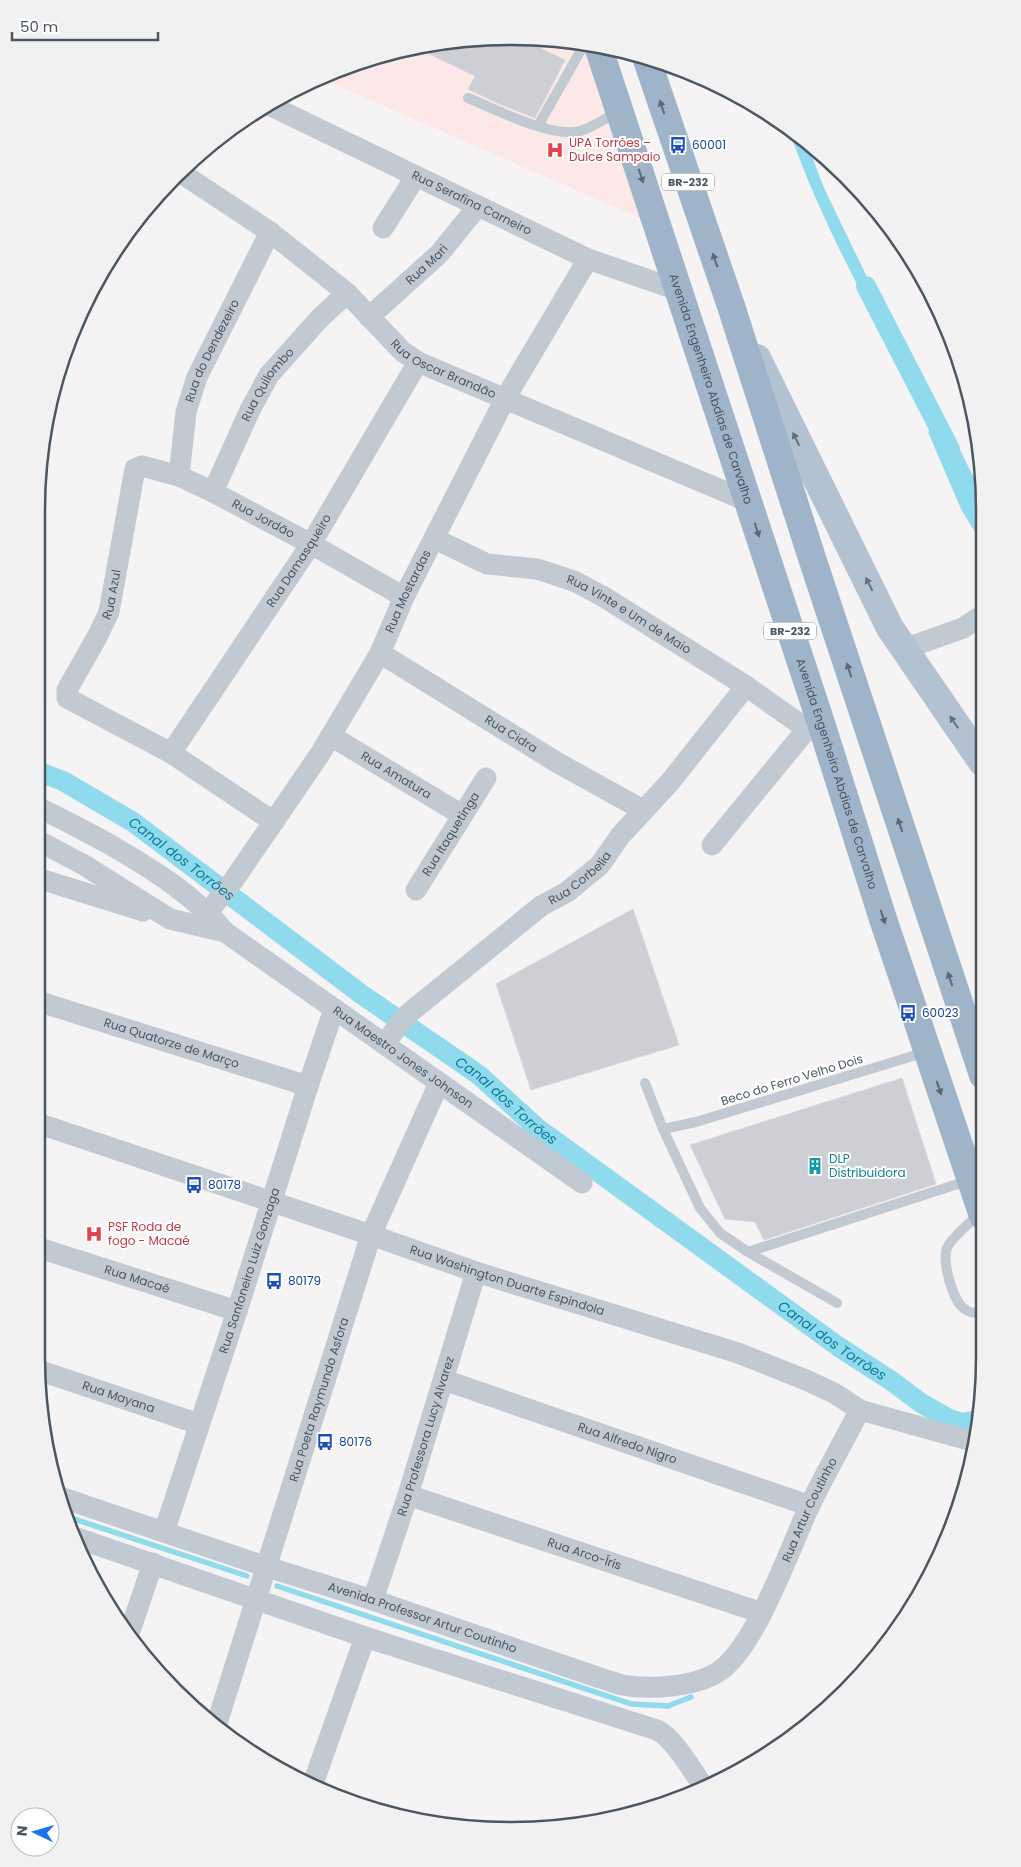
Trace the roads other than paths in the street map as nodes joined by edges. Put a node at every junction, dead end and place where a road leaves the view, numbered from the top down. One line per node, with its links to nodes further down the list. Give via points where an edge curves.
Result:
1 (582, 51): 7 (lane)
2 (601, 54): 6 (highway, Avenida Engenheiro Abdias de Carvalho / BR-232)
3 (649, 67): 16 (highway, BR-232, one-way to 3)
4 (468, 98): 7 (lane)
5 (276, 108): 9 (street, Rua Serafina Carneiro)
6 (619, 110): 7 (lane, via 571,132); 14 (highway, Avenida Engenheiro Abdias de Carvalho / BR-232, one-way to 14)
7 (538, 126)
8 (186, 176): 12 (street, Rua Oscar Brandão)
9 (416, 176): 10 (street, Rua Serafina Carneiro); 11 (street)
10 (478, 206): 13 (street, Rua Serafina Carneiro); 17 (street, Rua Mari, via 440,254)
11 (383, 228)
12 (270, 232): 15 (street, Rua Oscar Brandão); 20 (street, Rua do Dendezeiro, via 197,377 186,412)
13 (588, 259): 14 (street, Rua Serafina Carneiro); 19 (street, Rua Mostardas)
14 (678, 290): 23 (highway, Avenida Engenheiro Abdias de Carvalho / BR-232)
15 (347, 293): 17 (street, Rua Oscar Brandão); 22 (street, Rua Quilombo, via 269,375)
16 (731, 306): 28 (main road, one-way to 16, via 890,628); 49 (highway, BR-232, one-way to 16, via 812,558)
17 (369, 317): 18 (street, Rua Oscar Brandão, via 402,351)
18 (418, 362): 19 (street, Rua Oscar Brandão); 25 (street, Rua Damasqueiro)
19 (506, 397): 23 (street, Rua Oscar Brandão); 24 (street, Rua Mostardas)
20 (179, 476): 21 (street, Rua Jordão, via 140,466 135,469); 22 (street, Rua Jordão)
21 (130, 491): 33 (street, Rua Azul, via 109,612 69,695)
22 (213, 492): 25 (street, Rua Jordão)
23 (747, 501): 31 (highway, Avenida Engenheiro Abdias de Carvalho / BR-232, one-way to 31)
24 (435, 539): 26 (street, Rua Mostardas); 30 (street, Rua Vinte e Um de Maio, via 487,564 537,569 574,581)
25 (311, 544): 26 (street, Rua Jordão); 33 (street, Rua Damasqueiro)
26 (404, 597): 29 (street, Rua Mostardas)
27 (976, 619): 28 (street, via 963,628)
28 (904, 649): 34 (main road, one-way to 28)
29 (380, 653): 32 (street, Rua Mostardas); 36 (street, Rua Cidra, via 558,763)
30 (746, 686): 31 (street, Rua Vinte e Um de Maio); 36 (street, Rua Corbelia, via 670,782)
31 (813, 725): 41 (street); 51 (highway, Avenida Engenheiro Abdias de Carvalho / BR-232, one-way to 51)
32 (331, 736): 38 (street, Rua Amatura); 39 (street, Rua Mostardas)
33 (172, 753): 39 (street)
34 (976, 753)
35 (486, 778): 38 (street, Rua Itaquetinga)
36 (643, 810): 50 (street, Rua Corbelia, via 600,865 584,880 541,906 408,1014)
37 (45, 811): 44 (street, Rua Maestro Jones Johnson)
38 (462, 815): 43 (street, Rua Itaquetinga)
39 (274, 822): 44 (street, Rua Mostardas)
40 (45, 844): 45 (street, Rua Maestro Jones Johnson)
41 (712, 845)
42 (45, 880): 45 (street)
43 (416, 890)
44 (214, 906): 46 (street, Rua Maestro Jones Johnson)
45 (170, 919): 46 (street, Rua Maestro Jones Johnson)
46 (225, 932): 48 (street, Rua Maestro Jones Johnson)
47 (45, 1004): 54 (street, Rua Quatorze de Março)
48 (334, 1009): 50 (street, Rua Maestro Jones Johnson); 54 (street, Rua Sanfoneiro Luiz Gonzaga)
49 (975, 1032)
50 (384, 1044): 52 (street, Rua Maestro Jones Johnson)
51 (927, 1051): 56 (lane, Beco do Ferro Velho Dois); 57 (highway, Avenida Engenheiro Abdias de Carvalho / BR-232, one-way to 57)
52 (439, 1083): 58 (street, Rua Maestro Jones Johnson); 62 (street, Rua Poeta Raymundo Asfora)
53 (645, 1083): 56 (lane)
54 (308, 1086): 60 (street, Rua Sanfoneiro Luiz Gonzaga)
55 (45, 1126): 60 (street, Rua Washington Duarte Espindola)
56 (663, 1129): 64 (lane, via 700,1208 720,1233)
57 (970, 1180): 59 (highway, Avenida Engenheiro Abdias de Carvalho / BR-232); 64 (lane)
58 (582, 1183)
59 (976, 1197)
60 (272, 1202): 62 (street, Rua Washington Duarte Espindola); 67 (street, Rua Sanfoneiro Luiz Gonzaga)
61 (976, 1220): 68 (lane, via 948,1246 945,1262 956,1300 963,1308)
62 (371, 1235): 65 (street, Rua Washington Duarte Espindola); 80 (street, Rua Poeta Raymundo Asfora)
63 (45, 1251): 67 (street, Rua Macaé)
64 (748, 1252): 66 (lane)
65 (476, 1272): 70 (street, Rua Professora Lucy Alvarez); 71 (street, Rua Washington Duarte Espindola, via 738,1353 834,1393)
66 (836, 1303)
67 (237, 1311): 72 (street, Rua Sanfoneiro Luiz Gonzaga)
68 (976, 1313)
69 (46, 1373): 72 (street, Rua Mayana)
70 (444, 1380): 74 (street, Rua Professora Lucy Alvarez); 76 (street, Rua Alfredo Nigro)
71 (860, 1410): 73 (street, Rua Washington Duarte Espindola); 76 (street, Rua Artur Coutinho)
72 (199, 1424): 77 (street, Rua Sanfoneiro Luiz Gonzaga)
73 (968, 1440)
74 (408, 1495): 82 (street, Rua Professora Lucy Alvarez); 83 (street, Rua Arco-Íris)
75 (68, 1500): 77 (street, Avenida Professor Artur Coutinho)
76 (810, 1506): 83 (street, Rua Artur Coutinho)
77 (164, 1532): 80 (street, Avenida Professor Artur Coutinho)
78 (82, 1540): 79 (street)
79 (153, 1563): 81 (street); 84 (street)
80 (267, 1567): 81 (street, Rua Poeta Raymundo Asfora); 82 (street, Avenida Professor Artur Coutinho)
81 (256, 1599): 85 (street); 86 (street, Rua Poeta Raymundo Asfora)
82 (373, 1600): 83 (street, Avenida Professor Artur Coutinho, via 600,1678 644,1687 685,1684 718,1672 736,1656)
83 (762, 1613)
84 (131, 1626)
85 (365, 1637): 87 (street); 88 (street, via 657,1730 673,1744)
86 (218, 1719)
87 (315, 1779)
88 (700, 1782)

